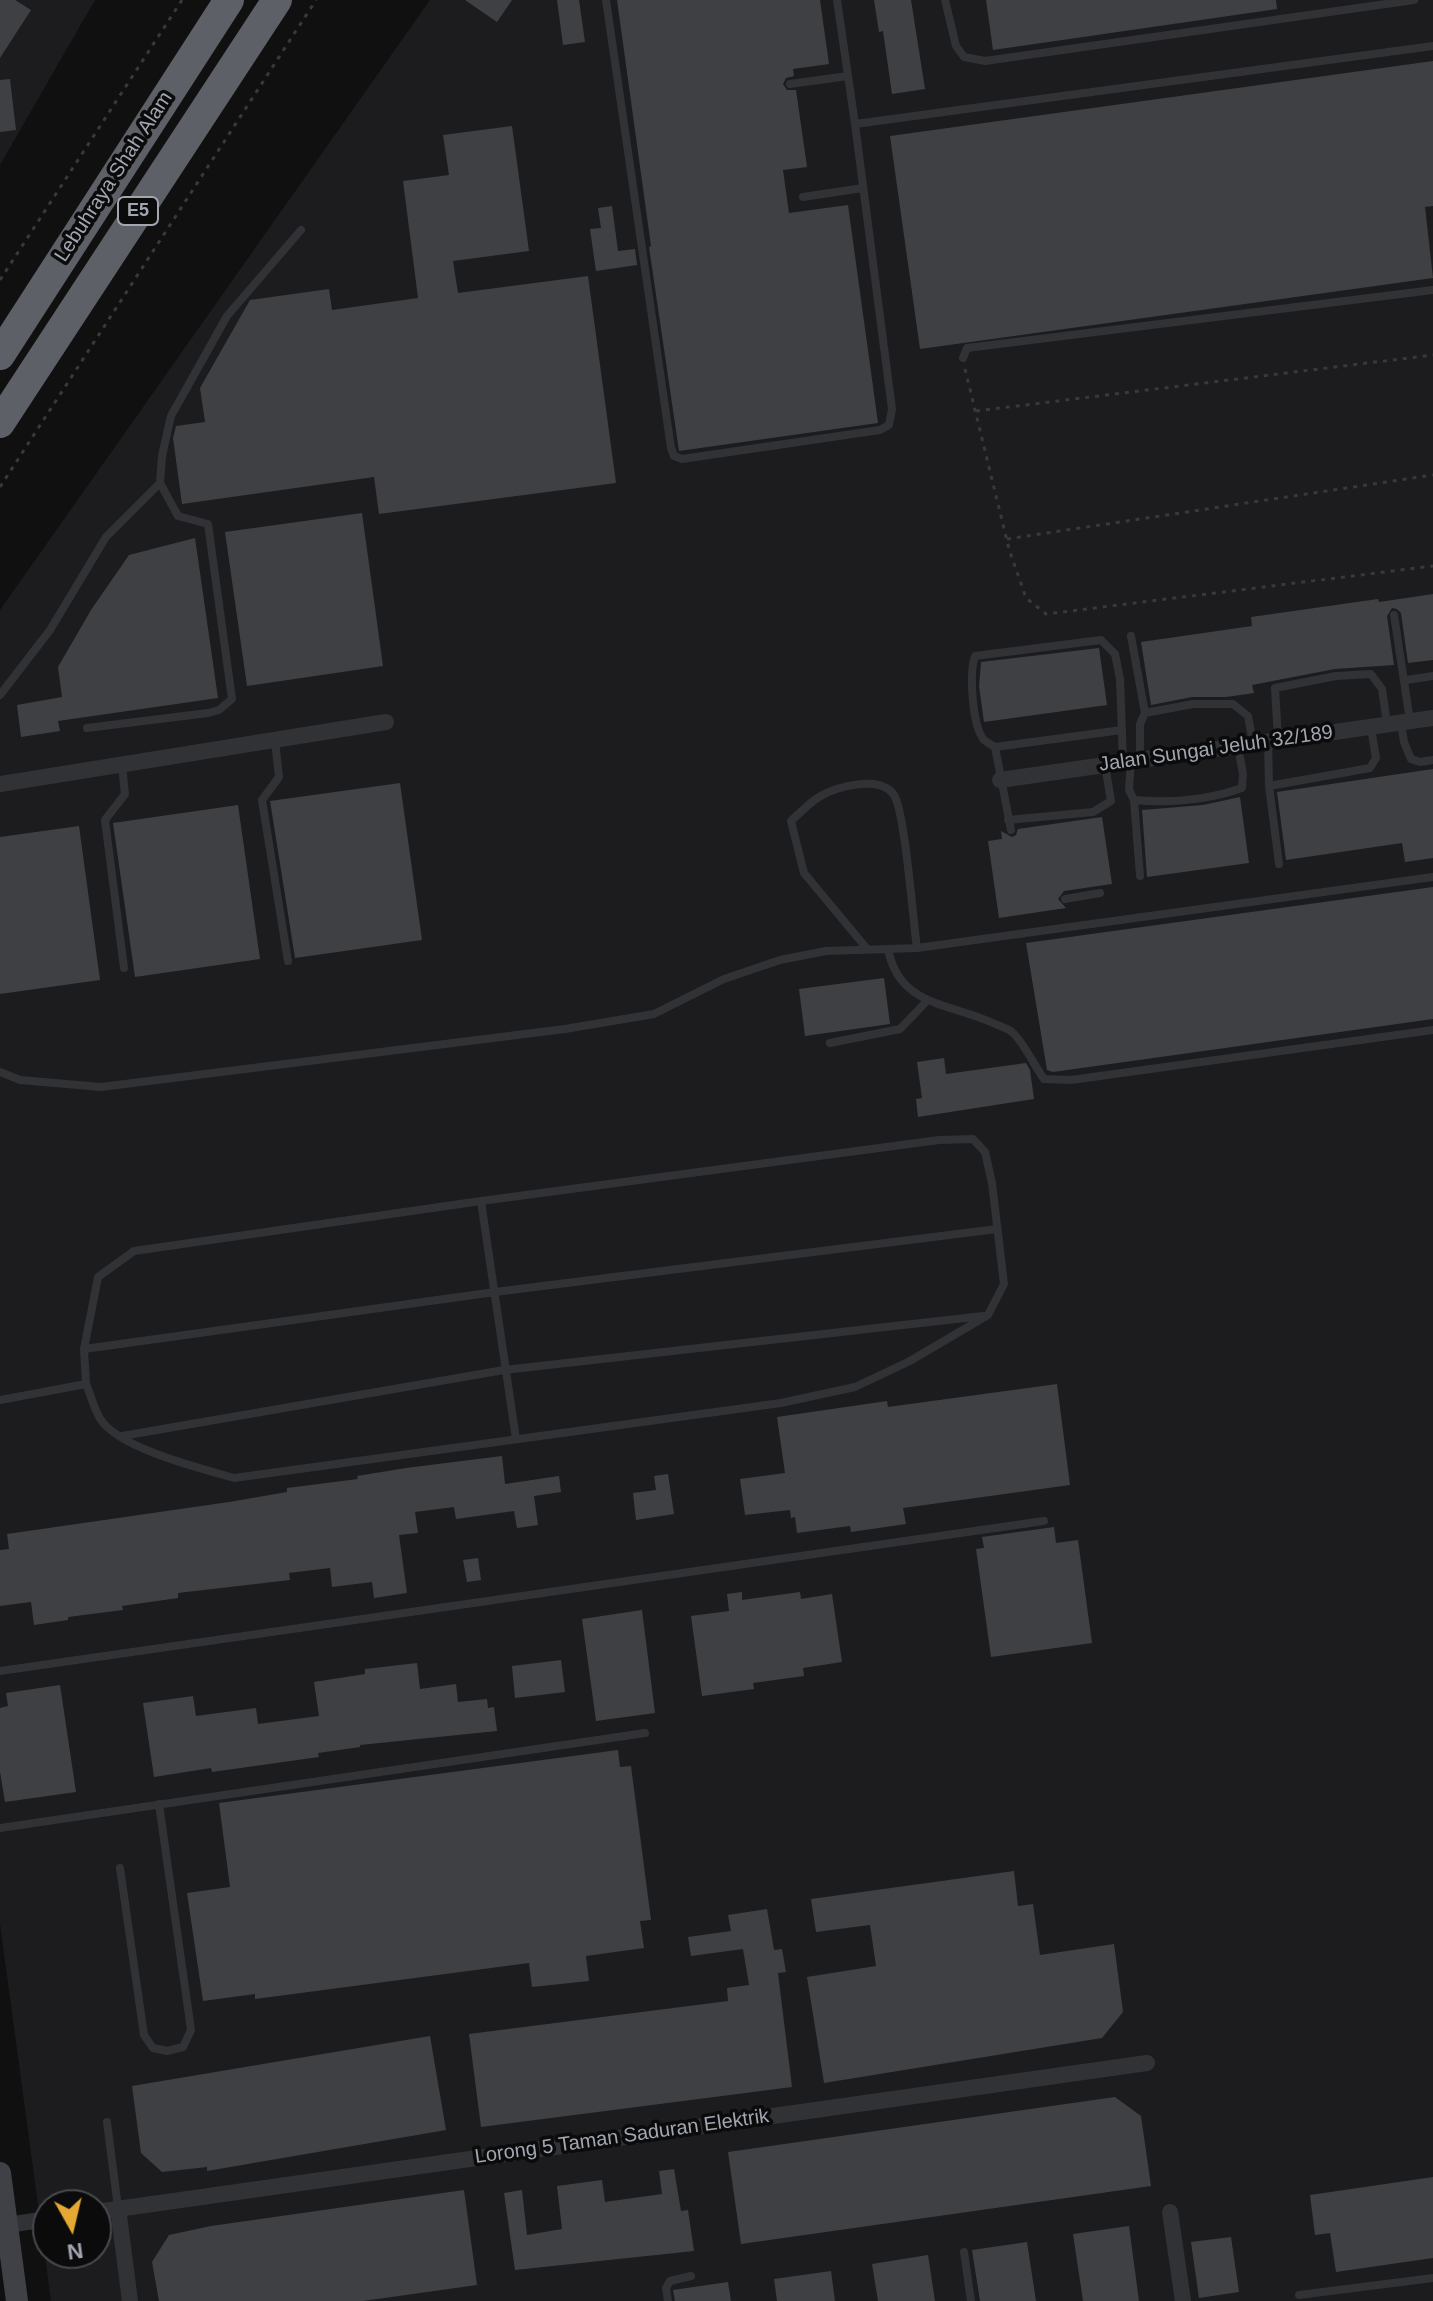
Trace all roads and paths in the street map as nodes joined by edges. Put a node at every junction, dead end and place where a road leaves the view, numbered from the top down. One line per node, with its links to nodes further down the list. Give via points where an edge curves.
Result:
1 (182, 0): 16 (path)
2 (229, 0): 18 (highway, Lebuhraya Shah Alam / E5)
3 (277, 0): 22 (highway, Lebuhraya Shah Alam / E5)
4 (316, 0): 25 (path)
5 (606, 0): 13 (lane, via 674,456 682,459 889,425 892,409)
6 (837, 0): 10 (lane)
7 (945, 0): 8 (lane, via 956,46 964,57 985,61)
8 (1414, 0)
9 (1433, 46): 12 (lane)
10 (848, 76): 11 (lane); 12 (lane)
11 (790, 84)
12 (855, 124): 13 (lane)
13 (863, 188): 14 (lane)
14 (803, 197)
15 (301, 230): 24 (lane, via 227,316 171,416)
16 (0, 280)
17 (1433, 290): 20 (lane, via 967,348)
18 (0, 355)
19 (1433, 355): 21 (path)
20 (963, 358): 21 (path)
21 (976, 411): 26 (path)
22 (0, 423)
23 (1433, 475): 26 (path)
24 (160, 483): 32 (lane, via 106,537 50,630); 37 (lane, via 178,516 208,524 232,699 208,713)
25 (0, 487)
26 (1007, 539): 27 (path, via 1026,598 1046,614)
27 (1433, 566)
28 (1394, 615): 31 (lane)
29 (1131, 636): 33 (lane)
30 (1433, 676): 31 (lane)
31 (1406, 680): 36 (lane)
32 (0, 695)
33 (1145, 713): 40 (lane, via 1193,704 1233,704 1248,716); 43 (lane)
34 (1433, 718): 36 (street, Jalan Sungai Jeluh 32/189)
35 (386, 722): 39 (street)
36 (1393, 724): 40 (street, Jalan Sungai Jeluh 32/189); 40 (lane, via 1382,689 1371,674 1336,676 1275,688); 42 (lane, via 1411,759); 48 (lane, via 1370,768)
37 (87, 728)
38 (1122, 730): 41 (lane); 41 (lane, via 1115,654 1101,640 975,656 971,668 976,721 984,741); 43 (lane)
39 (275, 741): 45 (street); 58 (lane, via 279,777 262,800)
40 (1259, 743): 43 (street, Jalan Sungai Jeluh 32/189); 48 (lane); 49 (lane, via 1243,774 1242,788 1159,802)
41 (995, 747): 46 (lane)
42 (1433, 760)
43 (1131, 761): 44 (street, Jalan Sungai Jeluh 32/189); 49 (lane, via 1129,790)
44 (1105, 764): 46 (street, Jalan Sungai Jeluh 32/189); 46 (lane, via 1111,801 1093,812 1009,825)
45 (122, 765): 47 (street); 59 (lane, via 125,794 105,820)
46 (1000, 780)
47 (0, 784)
48 (1269, 786): 50 (lane)
49 (1134, 800): 51 (lane)
50 (1279, 864)
51 (1140, 876)
52 (1433, 877): 55 (lane)
53 (1100, 893): 54 (lane)
54 (1065, 899)
55 (917, 948): 56 (lane); 57 (lane, via 894,796 881,784 866,783 821,796 791,821 804,873)
56 (888, 949): 57 (lane); 60 (lane, via 891,966)
57 (868, 950): 63 (lane, via 780,960 724,979 654,1014 565,1029 101,1087 20,1080)
58 (288, 961)
59 (124, 968)
60 (926, 1002): 61 (lane, via 972,1013 1012,1032 1044,1079 1071,1080); 62 (lane, via 900,1029)
61 (1433, 1030)
62 (830, 1043)
63 (0, 1072)
64 (481, 1201): 65 (lane, via 973,1139 985,1152); 66 (lane); 68 (lane, via 134,1251 98,1277)
65 (997, 1229): 66 (lane); 67 (lane, via 1004,1284)
66 (495, 1292): 68 (lane); 69 (lane)
67 (988, 1315): 69 (lane); 73 (lane, via 855,1387 781,1403)
68 (84, 1349): 70 (lane)
69 (504, 1370): 72 (lane); 73 (lane)
70 (86, 1384): 71 (lane); 72 (lane, via 101,1421)
71 (0, 1400)
72 (122, 1436): 73 (lane, via 161,1456 234,1478)
73 (516, 1439)
74 (1044, 1521): 75 (lane)
75 (0, 1671)
76 (645, 1733): 77 (lane)
77 (159, 1804): 78 (lane); 79 (lane, via 191,2030 183,2047 153,2048 144,2035)
78 (0, 1828)
79 (120, 1868)
80 (1147, 2063): 83 (street, Lorong 5 Taman Saduran Elektrik)
81 (107, 2122): 83 (lane)
82 (0, 2173): 87 (street)
83 (118, 2208): 84 (street, Lorong 5 Taman Saduran Elektrik); 93 (street)
84 (112, 2209)
85 (1170, 2212): 96 (street)
86 (32, 2221): 87 (street)
87 (7, 2225): 92 (street)
88 (964, 2252): 95 (lane)
89 (691, 2276): 94 (lane, via 670,2281)
90 (1433, 2278): 91 (lane)
91 (1299, 2295)
92 (17, 2301)
93 (130, 2301)
94 (668, 2301)
95 (971, 2301)
96 (1183, 2301)

